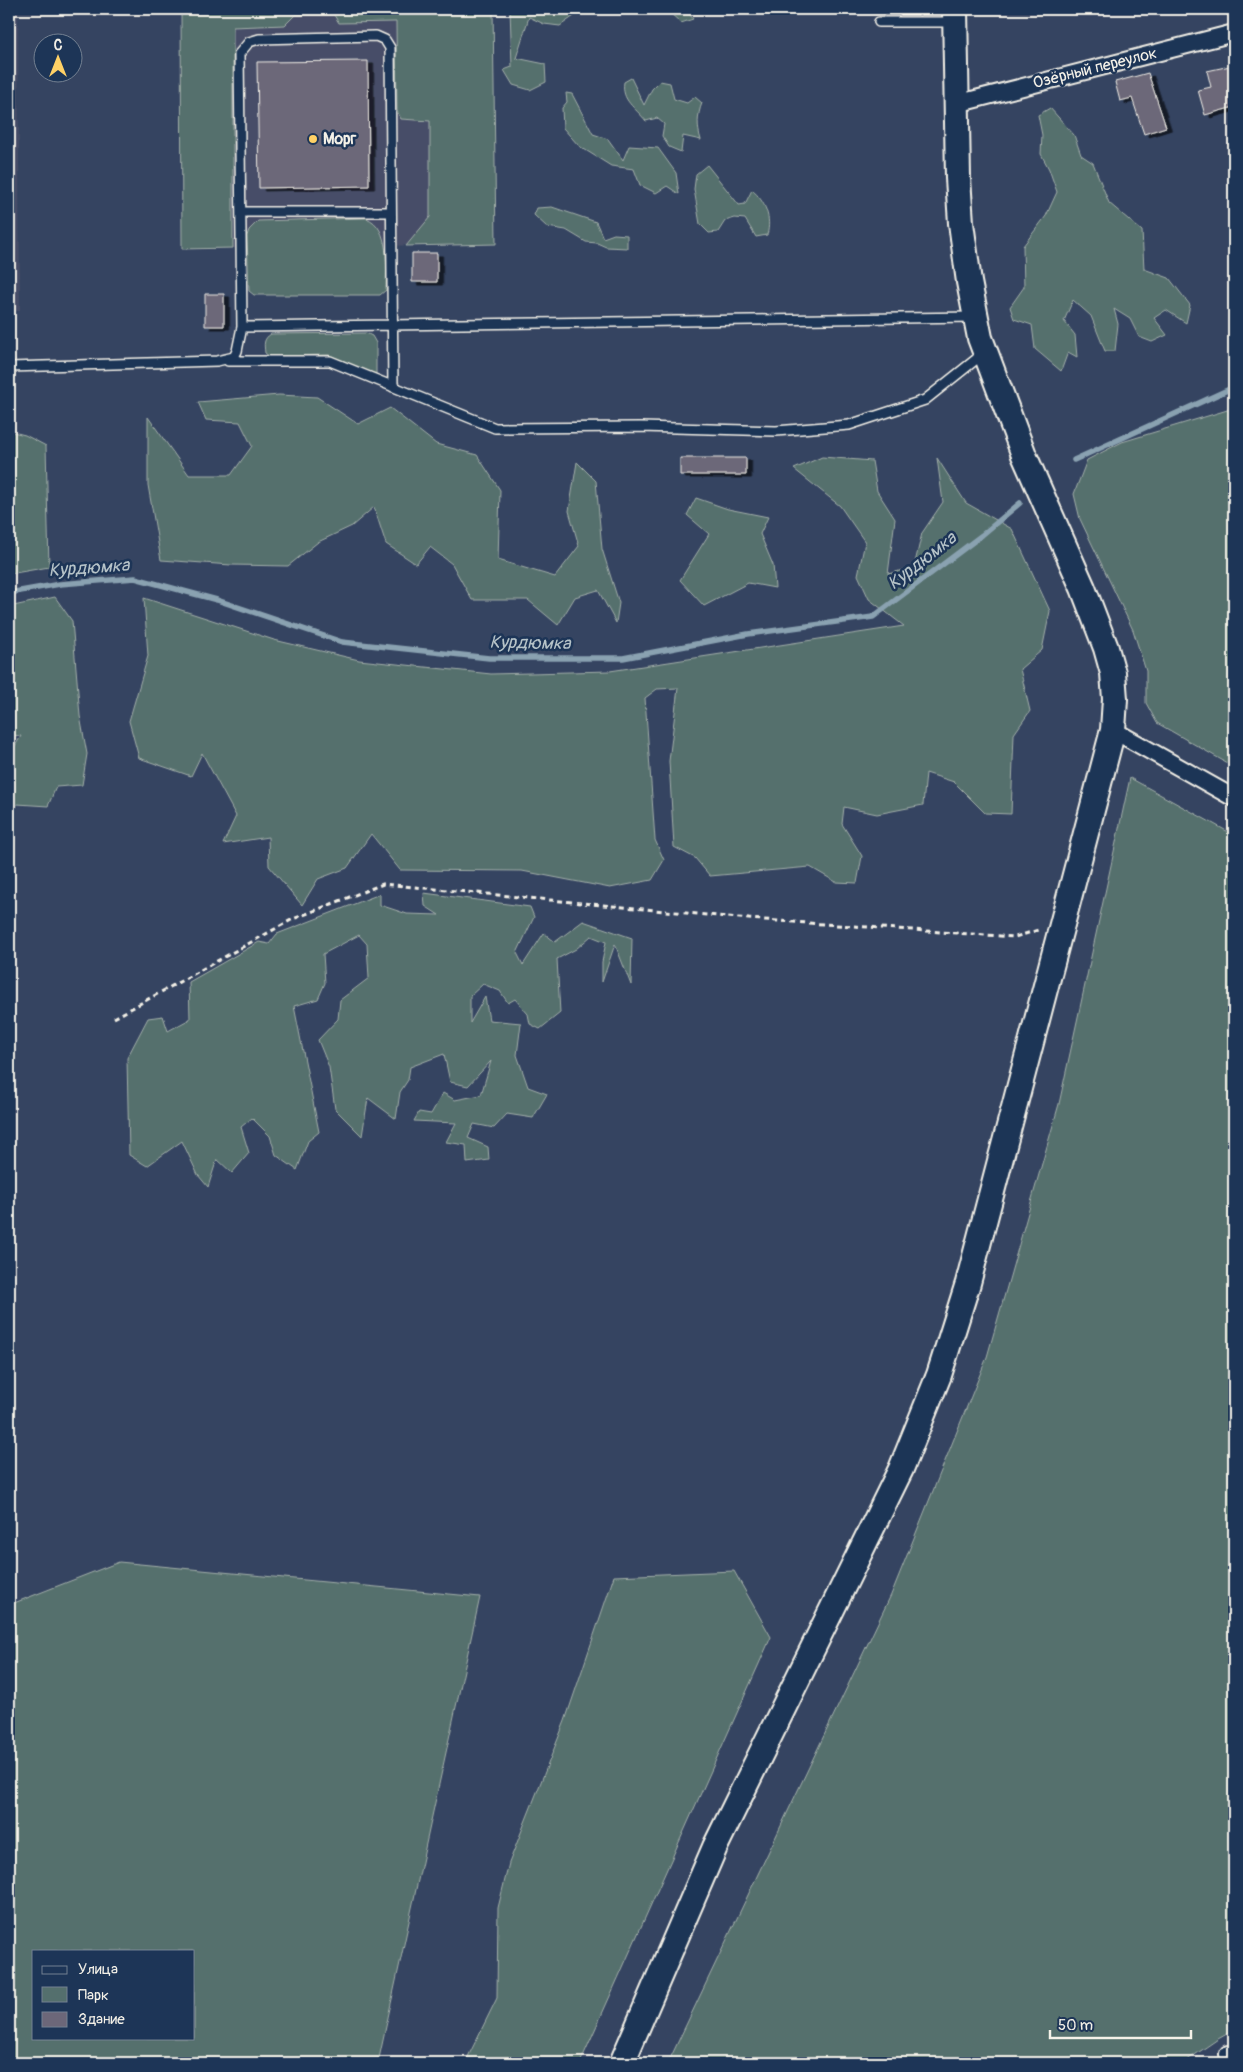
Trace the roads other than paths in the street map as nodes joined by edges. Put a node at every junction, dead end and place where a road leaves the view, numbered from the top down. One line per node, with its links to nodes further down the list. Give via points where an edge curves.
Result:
1 (955, 15): 2 (lane); 4 (main road)
2 (879, 22)
3 (1234, 33): 4 (street, Озёрный переулок)
4 (956, 104): 7 (main road, via 961,223)
5 (241, 212): 6 (lane); 6 (lane, via 239,54 243,47 259,38 376,36 385,40 390,48); 9 (lane)
6 (390, 212): 8 (lane)
7 (977, 317): 8 (lane); 10 (main road)
8 (391, 324): 9 (lane); 13 (lane)
9 (242, 327): 11 (lane, via 234,357)
10 (985, 352): 13 (lane, via 924,400 849,425 776,431 641,427 495,428); 14 (main road, via 1024,455 1106,648 1113,673)
11 (225, 360): 12 (lane); 13 (lane, via 330,362)
12 (9, 367)
13 (393, 387)
14 (1113, 730): 15 (street); 16 (main road, via 968,1283 939,1375 900,1469 715,1846)
15 (1234, 798)
16 (622, 2063)

